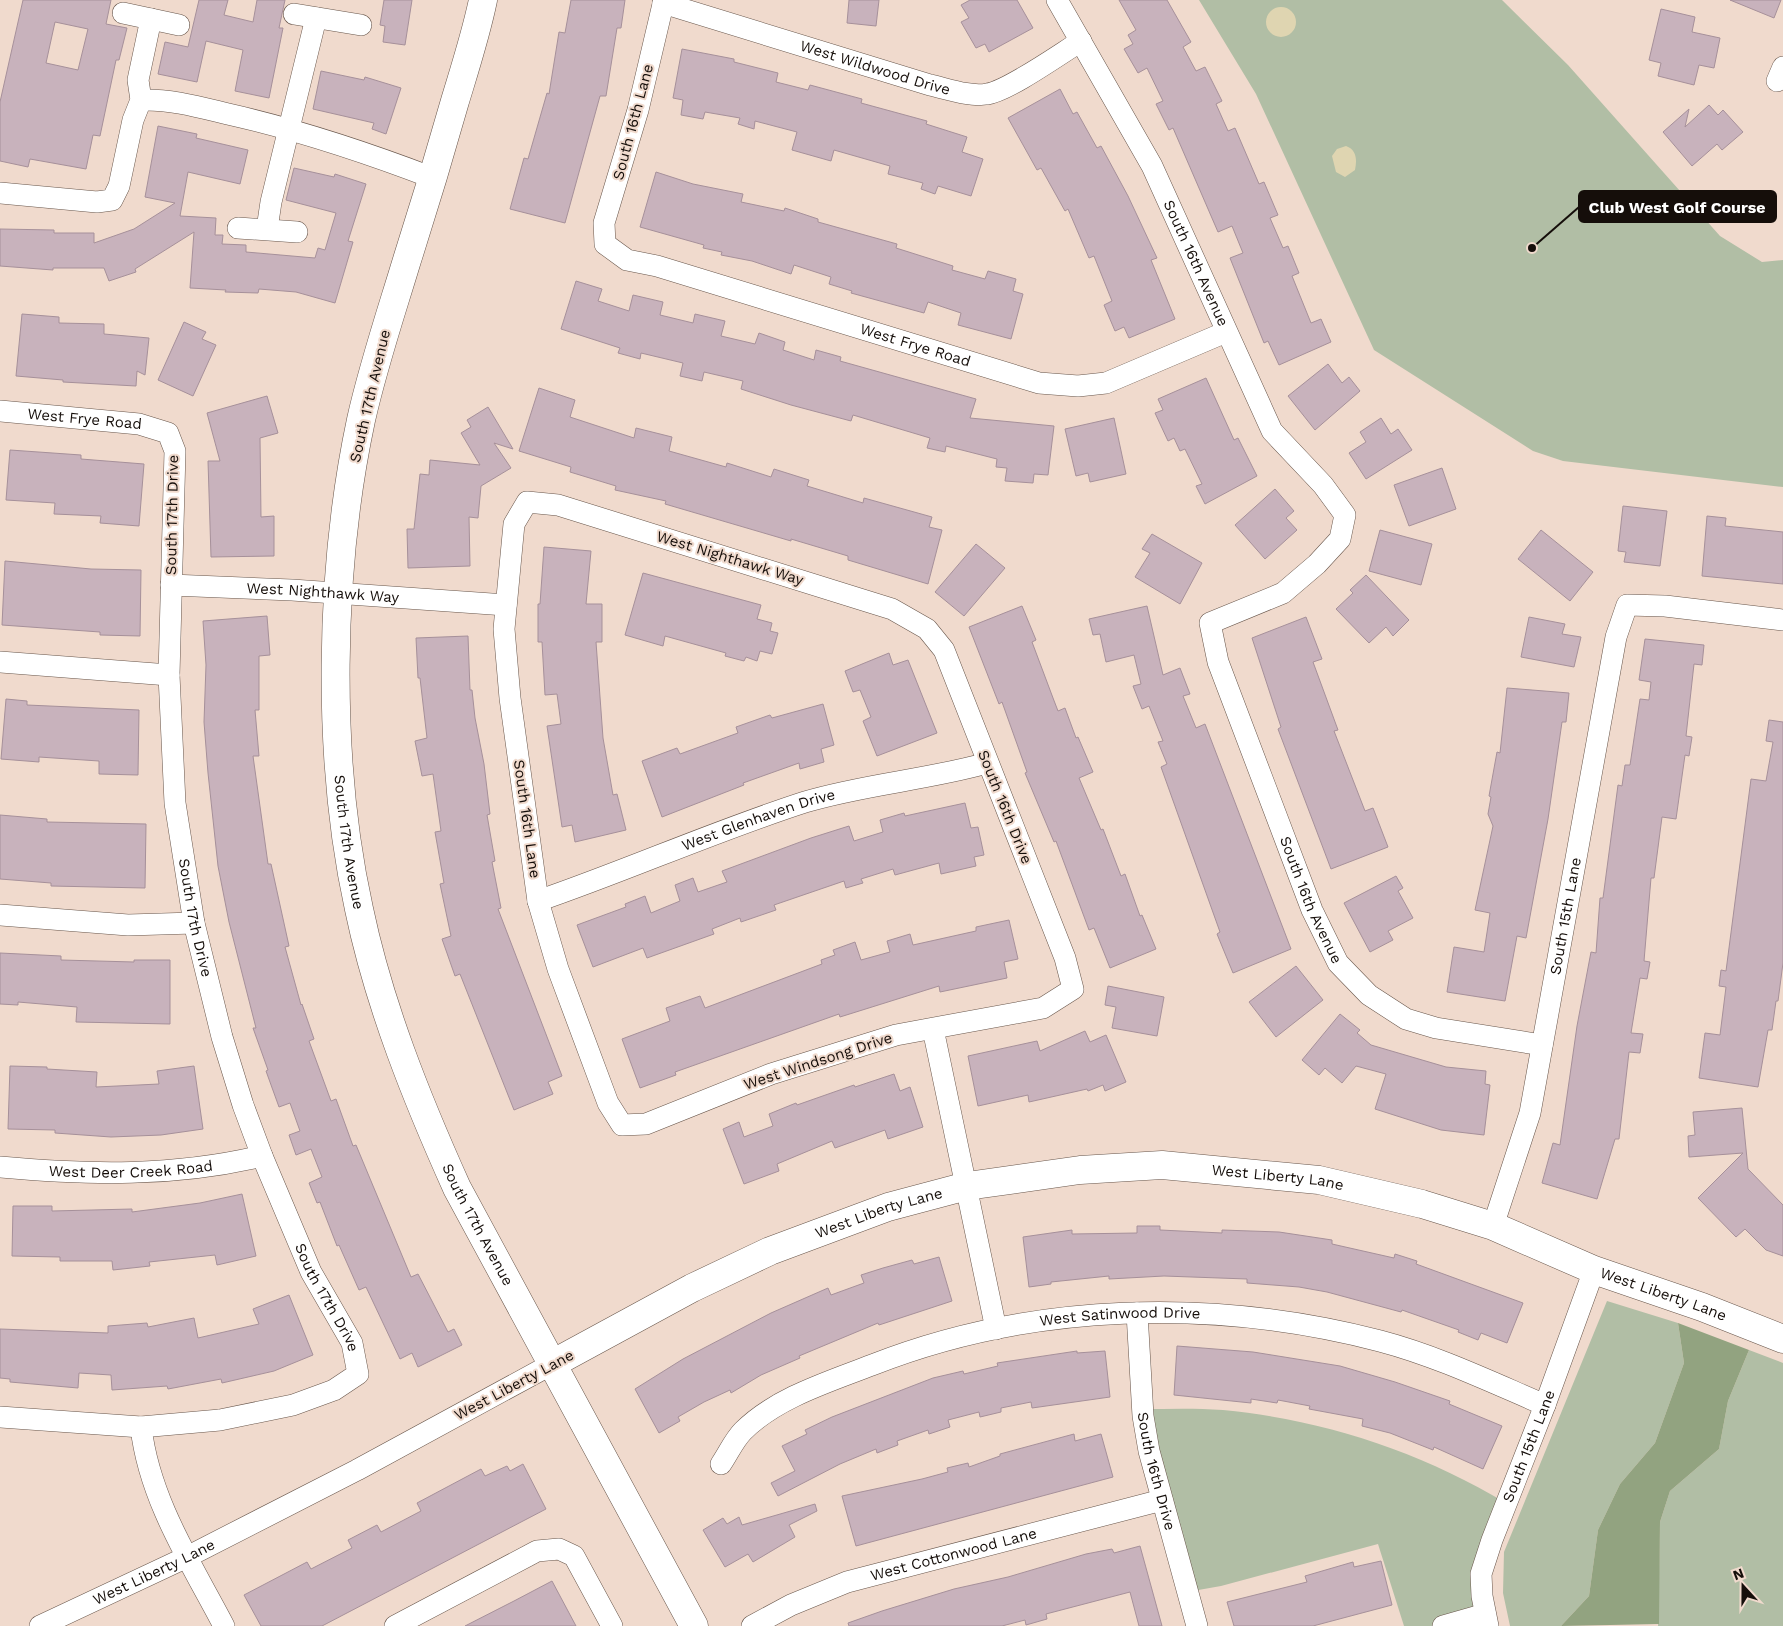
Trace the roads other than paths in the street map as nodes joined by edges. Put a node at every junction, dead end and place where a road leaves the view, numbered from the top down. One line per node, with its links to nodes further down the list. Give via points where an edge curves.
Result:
1 (483, 0): 13 (main road, South 17th Avenue)
2 (1057, 0): 10 (street, South 16th Avenue)
3 (664, 2): 10 (street, West Wildwood Drive, via 964,93 988,94 1009,85); 18 (street, South 16th Lane, via 638,110 604,223)
4 (123, 13): 7 (street)
5 (294, 14): 6 (street)
6 (316, 18): 9 (street); 12 (street)
7 (152, 19): 8 (street); 11 (street, via 138,80)
8 (179, 25)
9 (362, 26)
10 (1081, 41): 19 (street, South 16th Avenue, via 1152,166)
11 (141, 100): 12 (street, via 165,99); 14 (street, via 133,120 119,186 112,200 98,202)
12 (288, 127): 13 (street); 16 (street)
13 (433, 178): 24 (main road, South 17th Avenue, via 362,419 348,497)
14 (0, 193)
15 (238, 228): 16 (street)
16 (267, 229): 17 (street)
17 (297, 232)
18 (605, 244): 19 (street, West Frye Road, via 627,260 657,266 1039,383 1078,386 1106,383)
19 (1226, 332): 36 (street, South 16th Avenue, via 1272,431 1323,484 1345,515 1340,539 1283,593 1210,623 1218,662 1312,910 1338,963 1369,995 1406,1019 1436,1028)
20 (0, 411): 21 (street, West Frye Road, via 139,424)
21 (168, 433): 23 (street, South 17th Drive, via 175,451)
22 (527, 502): 25 (street, South 16th Lane, via 514,524); 27 (street, West Nighthawk Way, via 558,505 892,609)
23 (171, 585): 24 (street, West Nighthawk Way); 29 (street, South 17th Drive)
24 (338, 593): 25 (street, West Nighthawk Way); 46 (main road, South 17th Avenue, via 338,740 348,847 359,911 376,976 417,1095 457,1188)
25 (506, 605): 31 (street, South 16th Lane, via 504,629 510,698)
26 (1783, 620): 36 (street, South 15th Lane, via 1665,606 1627,605 1616,637)
27 (927, 629): 30 (street, South 16th Drive, via 944,650)
28 (0, 662): 29 (street)
29 (169, 675): 33 (street, South 17th Drive, via 175,803)
30 (987, 763): 31 (street, West Glenhaven Drive, via 807,802); 34 (street, South 16th Drive, via 1065,958)
31 (538, 901): 37 (street, South 16th Lane, via 561,978 608,1103)
32 (0, 915): 33 (street, via 128,925)
33 (194, 923): 38 (street, South 17th Drive, via 222,1037)
34 (1073, 989): 35 (street, West Windsong Drive, via 1044,1008)
35 (933, 1029): 37 (street, West Windsong Drive, via 896,1035 833,1053 646,1124); 40 (street)
36 (1542, 1045): 41 (street, South 15th Lane, via 1530,1113)
37 (622, 1125)
38 (262, 1156): 39 (street, West Deer Creek Road, via 126,1174); 49 (street, South 17th Drive, via 311,1272 352,1343 358,1374 334,1390 292,1406 220,1420)
39 (0, 1167)
40 (966, 1186): 41 (main road, West Liberty Lane, via 1080,1170 1162,1165 1319,1180 1422,1204); 44 (street); 46 (main road, West Liberty Lane, via 888,1207 770,1251 692,1288)
41 (1493, 1226): 42 (main road, West Liberty Lane)
42 (1594, 1270): 45 (main road, West Liberty Lane); 47 (street, South 15th Lane)
43 (1137, 1313): 44 (street, West Satinwood Drive, via 1031,1322); 47 (street, West Satinwood Drive, via 1179,1312 1259,1318 1382,1341); 51 (street, South 16th Drive, via 1143,1416)
44 (996, 1329): 50 (street, West Satinwood Drive, via 910,1350 768,1410 742,1432)
45 (1783, 1339)
46 (552, 1364): 52 (street, West Liberty Lane, via 357,1470); 58 (main road, South 17th Avenue)
47 (1545, 1405): 53 (street, South 15th Lane, via 1481,1574)
48 (0, 1417): 49 (street)
49 (141, 1427): 52 (street, via 144,1451 156,1490)
50 (721, 1464)
51 (1162, 1500): 59 (street, West Cottonwood Lane, via 846,1582); 60 (street, South 16th Drive)
52 (187, 1557): 54 (street, West Liberty Lane); 55 (street)
53 (1486, 1620): 61 (street)
54 (40, 1626)
55 (224, 1626)
56 (395, 1626): 57 (street, via 537,1552 559,1549 574,1556)
57 (612, 1626)
58 (694, 1626)
59 (752, 1626)
60 (1197, 1626)
61 (1443, 1626)

